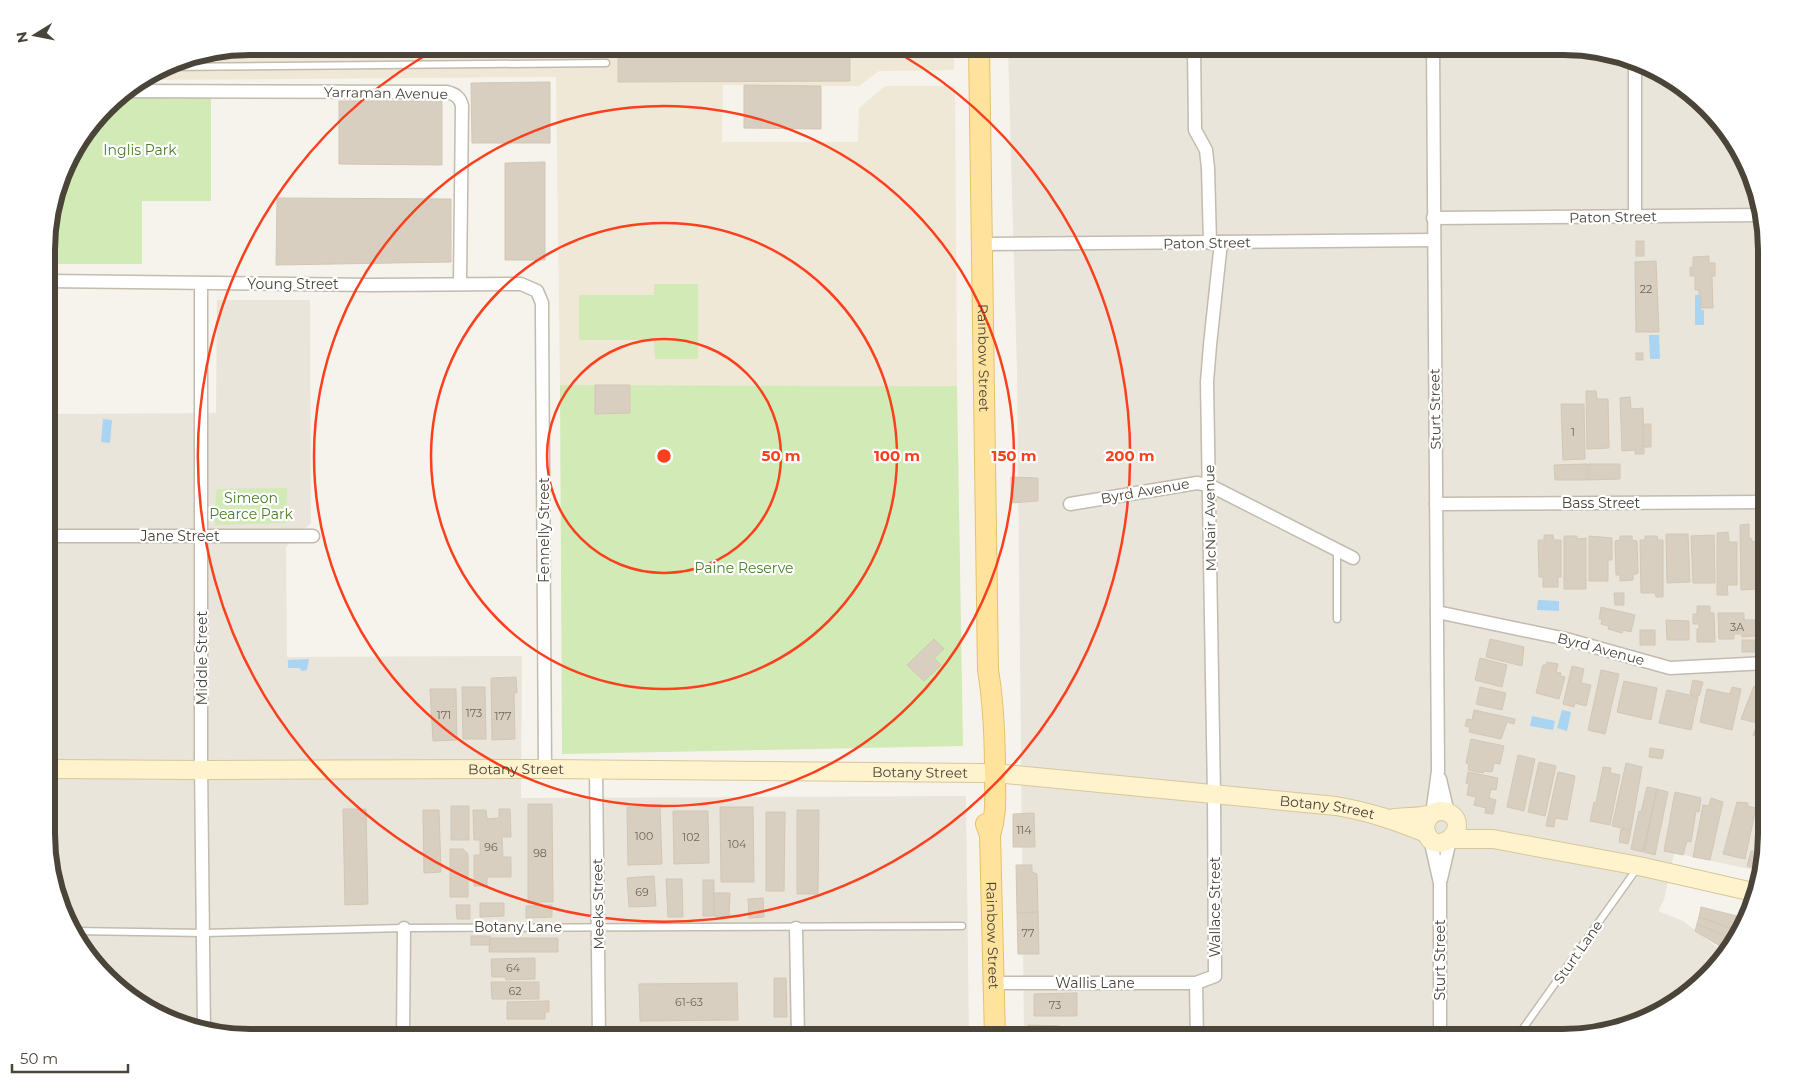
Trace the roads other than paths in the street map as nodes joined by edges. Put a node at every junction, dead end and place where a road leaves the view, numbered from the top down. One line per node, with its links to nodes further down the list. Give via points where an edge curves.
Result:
1 (980, 55): 13 (main road, Rainbow Street)
2 (1194, 55): 12 (street, McNair Avenue, via 1195,130 1206,150)
3 (1433, 55): 10 (street, Sturt Street)
4 (606, 63): 5 (lane)
5 (183, 67)
6 (1635, 69): 9 (street)
7 (137, 91): 16 (street, Yarraman Avenue, via 456,94 462,106)
8 (1755, 215): 9 (street, Paton Street)
9 (1635, 216): 10 (street, Paton Street)
10 (1433, 218): 11 (street, Sturt Street)
11 (1433, 240): 12 (street, Paton Street); 21 (street, Sturt Street)
12 (1215, 243): 13 (street, Paton Street); 18 (street, McNair Avenue, via 1207,382)
13 (982, 244): 34 (main road, Rainbow Street, via 988,670 993,700)
14 (55, 281): 15 (street, Young Street)
15 (201, 284): 16 (street, Young Street); 22 (street, Middle Street)
16 (460, 284): 17 (street, Young Street, via 521,284)
17 (537, 291): 32 (street, Fennelly Street, via 542,303)
18 (1209, 486): 20 (street, Byrd Avenue, via 1197,483); 25 (street, Byrd Avenue); 35 (street, McNair Avenue)
19 (1758, 502): 21 (street, Bass Street)
20 (1070, 504)
21 (1436, 504): 27 (street, Sturt Street)
22 (203, 535): 23 (street, Jane Street); 24 (street, Jane Street); 31 (street, Middle Street)
23 (55, 536)
24 (312, 536)
25 (1337, 550): 26 (street, Byrd Avenue); 28 (lane)
26 (1353, 558)
27 (1437, 612): 29 (street, Byrd Avenue, via 1566,639 1670,668); 36 (street, Sturt Street)
28 (1337, 619)
29 (1758, 663)
30 (55, 769): 31 (street, Botany Street)
31 (202, 770): 32 (street, Botany Street); 49 (street, Middle Street)
32 (545, 770): 33 (street, Botany Street)
33 (596, 770): 34 (street, Botany Street); 45 (street, Meeks Street)
34 (989, 773): 35 (street, Botany Street); 50 (main road, Rainbow Street, via 984,818 990,835)
35 (1214, 795): 37 (street, Botany Street, via 1336,806); 51 (street, Wallace Street, via 1215,976)
36 (1441, 815): 37 (street, Botany Street); 38 (street, via 1425,823); 39 (street, via 1456,826); 40 (street)
37 (1391, 818): 38 (street, Botany Street)
38 (1428, 836): 39 (street, via 1442,843); 42 (street, Sturt Street)
39 (1450, 839): 40 (street); 42 (street, Sturt Street)
40 (1493, 839): 41 (street)
41 (1639, 866): 43 (street); 59 (lane, Sturt Lane)
42 (1440, 883): 58 (street, Sturt Street)
43 (1749, 891)
44 (962, 926): 47 (lane, Botany Lane)
45 (598, 927): 46 (lane, Botany Lane); 47 (lane, Botany Lane); 54 (street, Meeks Street)
46 (404, 928): 49 (lane, Botany Lane); 53 (street)
47 (796, 928): 55 (street)
48 (81, 931): 49 (lane, Botany Lane)
49 (204, 933): 52 (street, Middle Street)
50 (994, 983): 51 (street, Wallis Lane); 56 (main road, Rainbow Street)
51 (1196, 984): 57 (street)
52 (204, 1023)
53 (403, 1029)
54 (599, 1029)
55 (798, 1029)
56 (995, 1029)
57 (1197, 1029)
58 (1440, 1029)
59 (1523, 1029)

